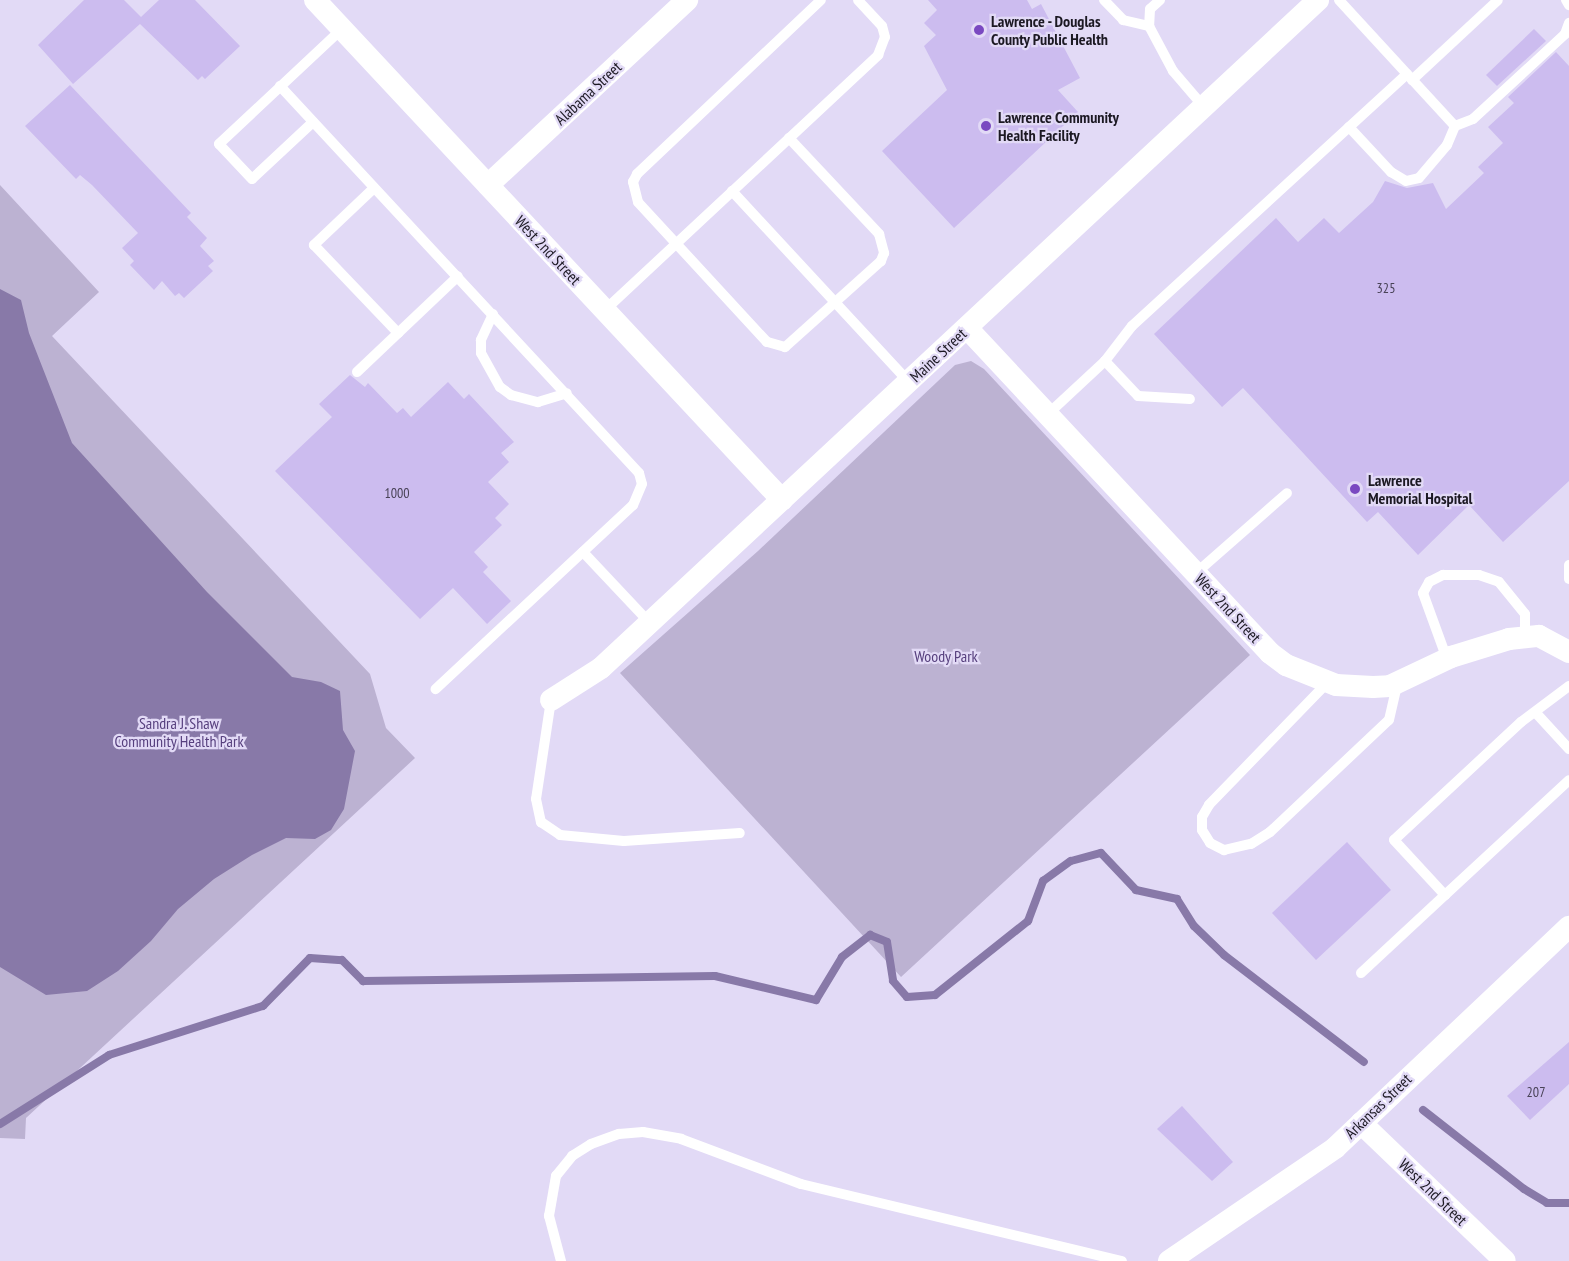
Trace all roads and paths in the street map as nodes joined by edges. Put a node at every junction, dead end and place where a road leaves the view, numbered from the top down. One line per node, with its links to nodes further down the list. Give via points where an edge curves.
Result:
1 (315, 0): 14 (street, West 2nd Street)
2 (687, 0): 22 (street, Alabama Street)
3 (821, 0): 25 (lane, via 637,174 633,191 638,202)
4 (858, 0): 21 (lane, via 882,26 883,46)
5 (1104, 0): 13 (lane, via 1124,20)
6 (1160, 0): 13 (lane, via 1150,9)
7 (1318, 0): 17 (street, Maine Street)
8 (1339, 0): 15 (lane)
9 (1498, 0): 15 (lane)
10 (1566, 0): 11 (lane)
11 (1569, 5)
12 (1569, 23): 19 (lane, via 1564,34 1473,119)
13 (1149, 26): 17 (lane, via 1173,71)
14 (342, 29): 16 (lane); 22 (street, West 2nd Street)
15 (1410, 77): 19 (lane); 20 (lane)
16 (280, 86): 18 (lane); 18 (lane, via 219,144 238,165 252,179)
17 (1204, 107): 30 (street, Maine Street)
18 (313, 122): 23 (lane)
19 (1455, 126): 20 (lane, via 1433,165 1419,178 1406,181 1391,172)
20 (1349, 127): 32 (lane, via 1132,326)
21 (789, 138): 24 (lane); 27 (lane, via 879,234 883,244 881,261)
22 (488, 185): 28 (street, West 2nd Street)
23 (374, 188): 26 (lane); 31 (lane, via 314,245)
24 (732, 191): 25 (lane); 27 (lane)
25 (676, 244): 27 (lane, via 775,346 794,343); 28 (lane)
26 (458, 276): 29 (lane); 31 (lane)
27 (836, 304): 34 (lane)
28 (605, 310): 39 (street, West 2nd Street)
29 (493, 314): 35 (lane); 35 (lane, via 481,340 481,353 500,387 511,395 538,402)
30 (967, 328): 34 (street, Maine Street); 37 (street, West 2nd Street)
31 (398, 333): 33 (lane)
32 (1105, 361): 36 (lane, via 1138,396); 37 (lane)
33 (357, 372)
34 (909, 382): 39 (street, Maine Street)
35 (567, 393): 40 (lane, via 632,462 642,484 633,505)
36 (1190, 399)
37 (1048, 414): 42 (street, West 2nd Street)
38 (1287, 493): 42 (lane)
39 (782, 500): 44 (street, Maine Street)
40 (583, 552): 44 (lane); 51 (lane)
41 (1569, 566): 43 (lane)
42 (1196, 573): 48 (street, West 2nd Street, via 1270,653 1293,669)
43 (1569, 579)
44 (650, 623): 52 (street, Maine Street, via 601,668)
45 (1525, 637): 46 (street, West 2nd Street, via 1551,639); 47 (street, West 2nd Street); 47 (lane, via 1525,614 1499,582 1479,575 1443,575 1429,582 1423,593)
46 (1569, 652)
47 (1447, 659): 49 (street, West 2nd Street)
48 (1329, 682): 49 (street, West 2nd Street, via 1373,687); 49 (lane, via 1209,805 1202,816 1202,831 1210,843 1224,850 1251,844 1270,832 1389,720)
49 (1398, 682)
50 (1569, 686): 53 (lane)
51 (436, 689)
52 (550, 700): 56 (lane, via 536,799 541,822 560,835 624,841)
53 (1536, 713): 54 (lane); 57 (lane, via 1521,722 1394,840)
54 (1569, 749)
55 (1569, 780): 57 (lane)
56 (740, 833)
57 (1445, 895): 59 (lane)
58 (1569, 927): 60 (street, Arkansas Street)
59 (1361, 973)
60 (1361, 1123): 63 (street, Arkansas Street, via 1335,1148); 64 (street, West 2nd Street)
61 (561, 1261): 62 (lane, via 549,1216 556,1176 572,1156 591,1144 619,1134 644,1132 681,1139 801,1184)
62 (1122, 1261)
63 (1168, 1261)
64 (1505, 1261)

